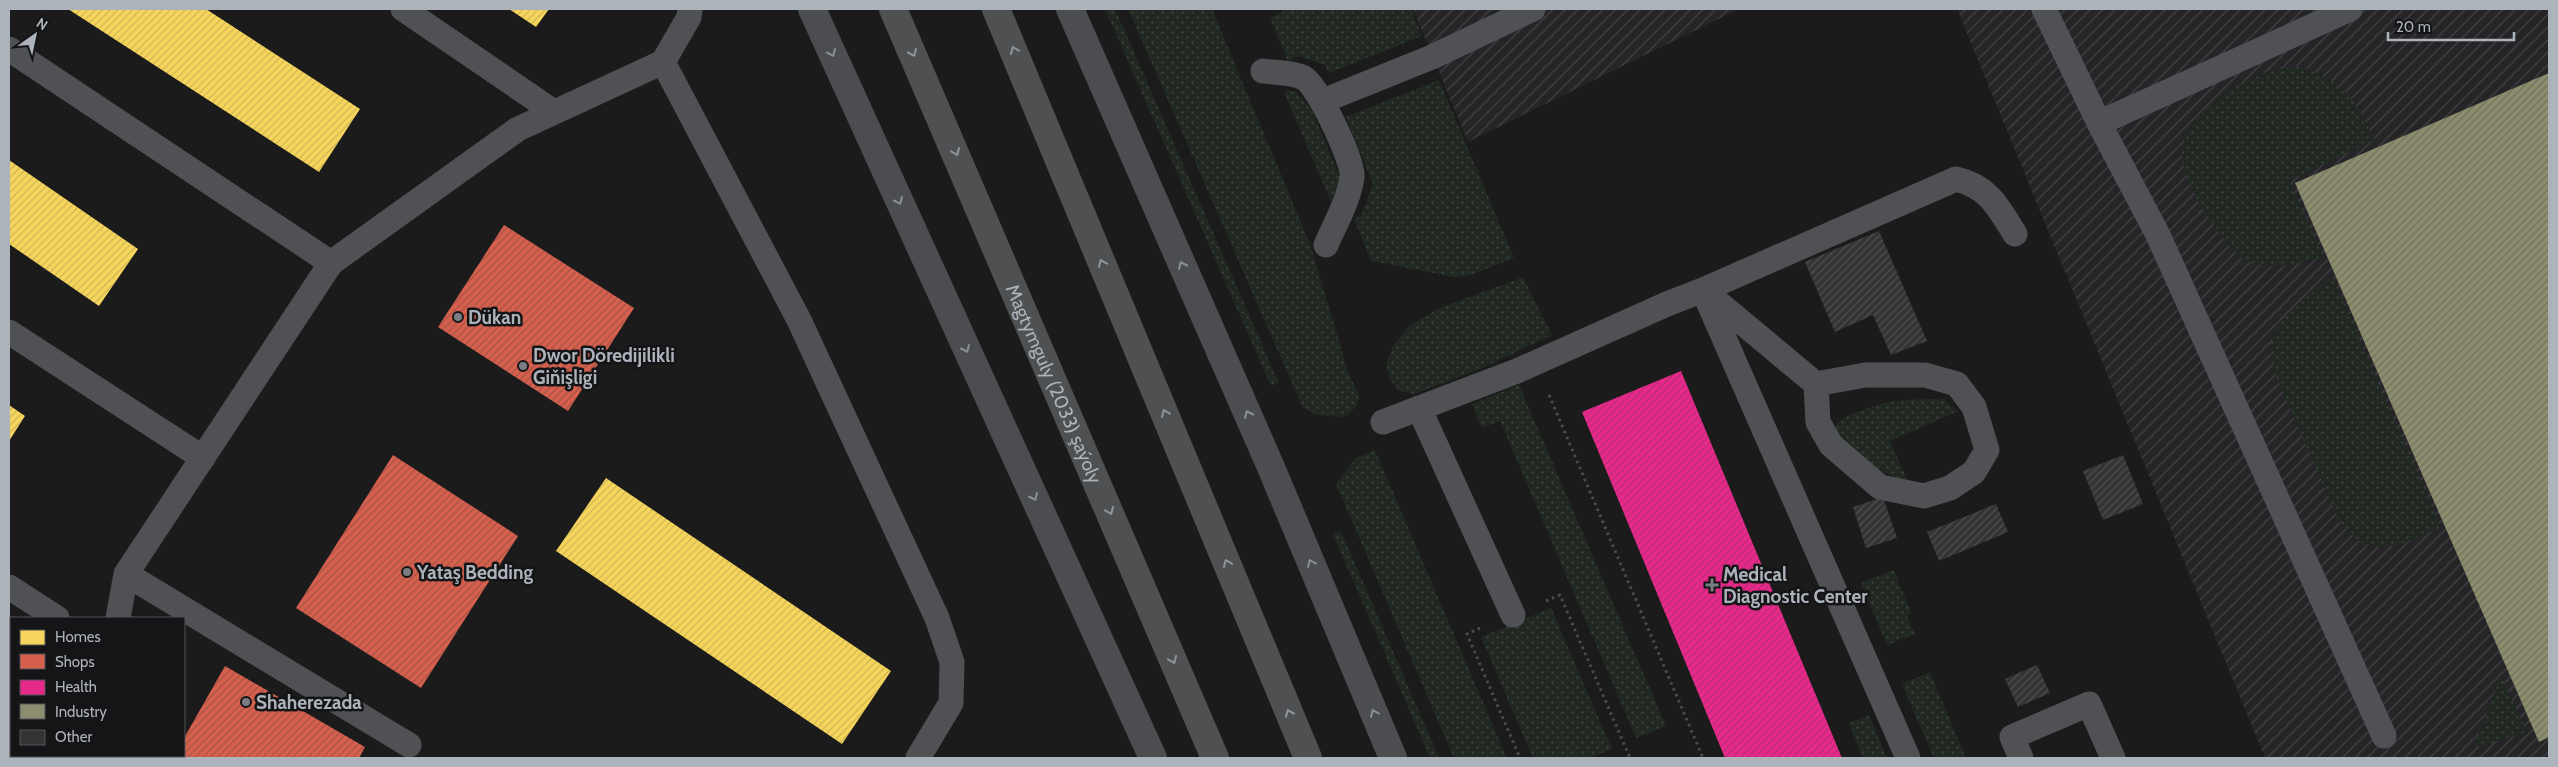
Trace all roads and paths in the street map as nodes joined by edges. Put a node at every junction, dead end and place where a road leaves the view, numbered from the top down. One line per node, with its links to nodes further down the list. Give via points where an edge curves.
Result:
1 (403, 9): 14 (lane)
2 (690, 9): 11 (lane, via 689,17)
3 (812, 9): 36 (main road, one-way to 36)
4 (893, 9): 37 (main road, Magtymguly (2033) şaýoly, one-way to 37)
5 (996, 9): 38 (main road, one-way to 5)
6 (1070, 9): 39 (main road, one-way to 6, via 1270,465)
7 (1533, 9): 13 (lane, via 1432,57)
8 (2044, 9): 15 (lane)
9 (2350, 9): 15 (lane)
10 (9, 49): 18 (lane)
11 (662, 62): 14 (lane); 35 (lane, via 799,320 937,618 952,662 950,703)
12 (1263, 71): 13 (lane, via 1304,78)
13 (1323, 101): 17 (lane, via 1353,175)
14 (554, 112): 18 (lane, via 518,129)
15 (2099, 123): 33 (lane, via 2158,235)
16 (2015, 234): 19 (lane, via 1990,196 1973,183 1956,179)
17 (1326, 245)
18 (331, 263): 25 (lane)
19 (1704, 290): 21 (lane); 22 (lane); 43 (lane)
20 (9, 332): 25 (lane)
21 (1536, 363): 23 (lane); 42 (path)
22 (1816, 384): 22 (lane, via 1818,422 1831,445 1880,487 1924,496 1950,488 1974,472 1987,450 1974,407 1956,384 1925,375 1865,375)
23 (1419, 408): 24 (lane); 29 (lane)
24 (1383, 422)
25 (203, 458): 26 (lane)
26 (126, 574): 31 (lane); 34 (lane)
27 (9, 586): 30 (lane)
28 (1563, 602): 41 (path)
29 (1513, 615)
30 (56, 617)
31 (118, 617)
32 (1470, 642): 40 (path)
33 (2384, 736)
34 (408, 745)
35 (918, 758)
36 (1152, 758)
37 (1215, 758)
38 (1308, 758)
39 (1393, 758)
40 (1520, 758)
41 (1630, 758)
42 (1702, 758)
43 (1908, 758)
44 (2021, 758): 45 (lane, via 2012,737 2089,704)
45 (2113, 758)

